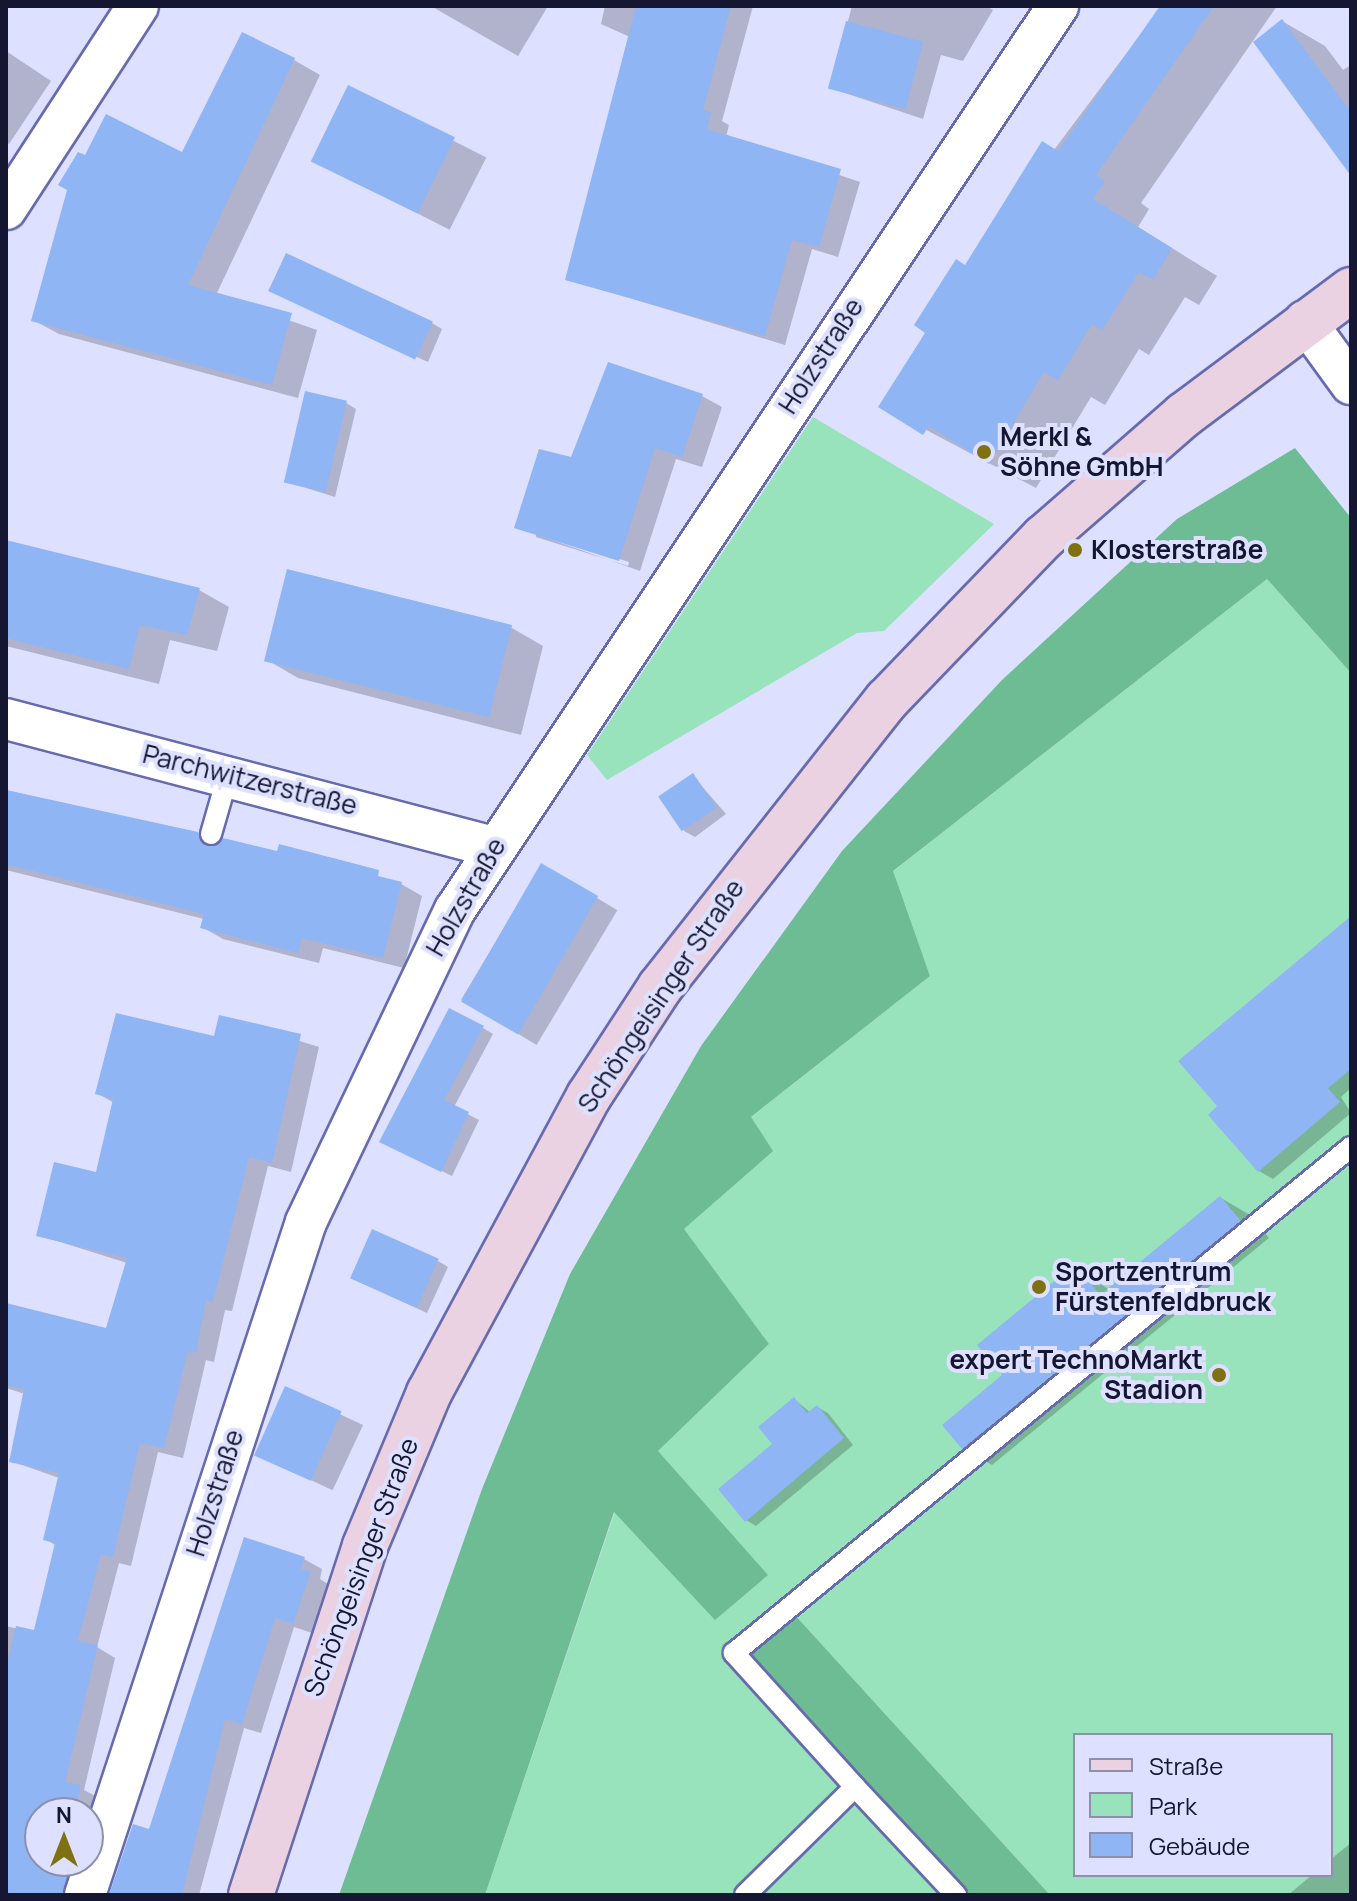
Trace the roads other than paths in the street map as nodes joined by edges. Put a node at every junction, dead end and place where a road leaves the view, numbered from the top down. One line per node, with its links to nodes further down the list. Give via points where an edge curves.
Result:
1 (138, 6): 3 (street)
2 (1058, 6): 10 (street, Holzstraße)
3 (6, 209)
4 (1351, 290): 5 (street, Schöngeisinger Straße)
5 (1305, 321): 6 (street); 14 (street, Schöngeisinger Straße, via 1097,486 950,633 776,832 660,987 583,1107 429,1393 344,1603)
6 (1351, 384)
7 (6, 719): 8 (street, Parchwitzerstraße)
8 (228, 775): 9 (lane); 10 (street, Parchwitzerstraße)
9 (211, 834)
10 (493, 847): 13 (street, Holzstraße, via 360,1097 306,1222)
11 (1351, 1147): 12 (lane, via 734,1653)
12 (855, 1787): 15 (lane); 16 (lane)
13 (85, 1895)
14 (251, 1895)
15 (745, 1895)
16 (956, 1895)

